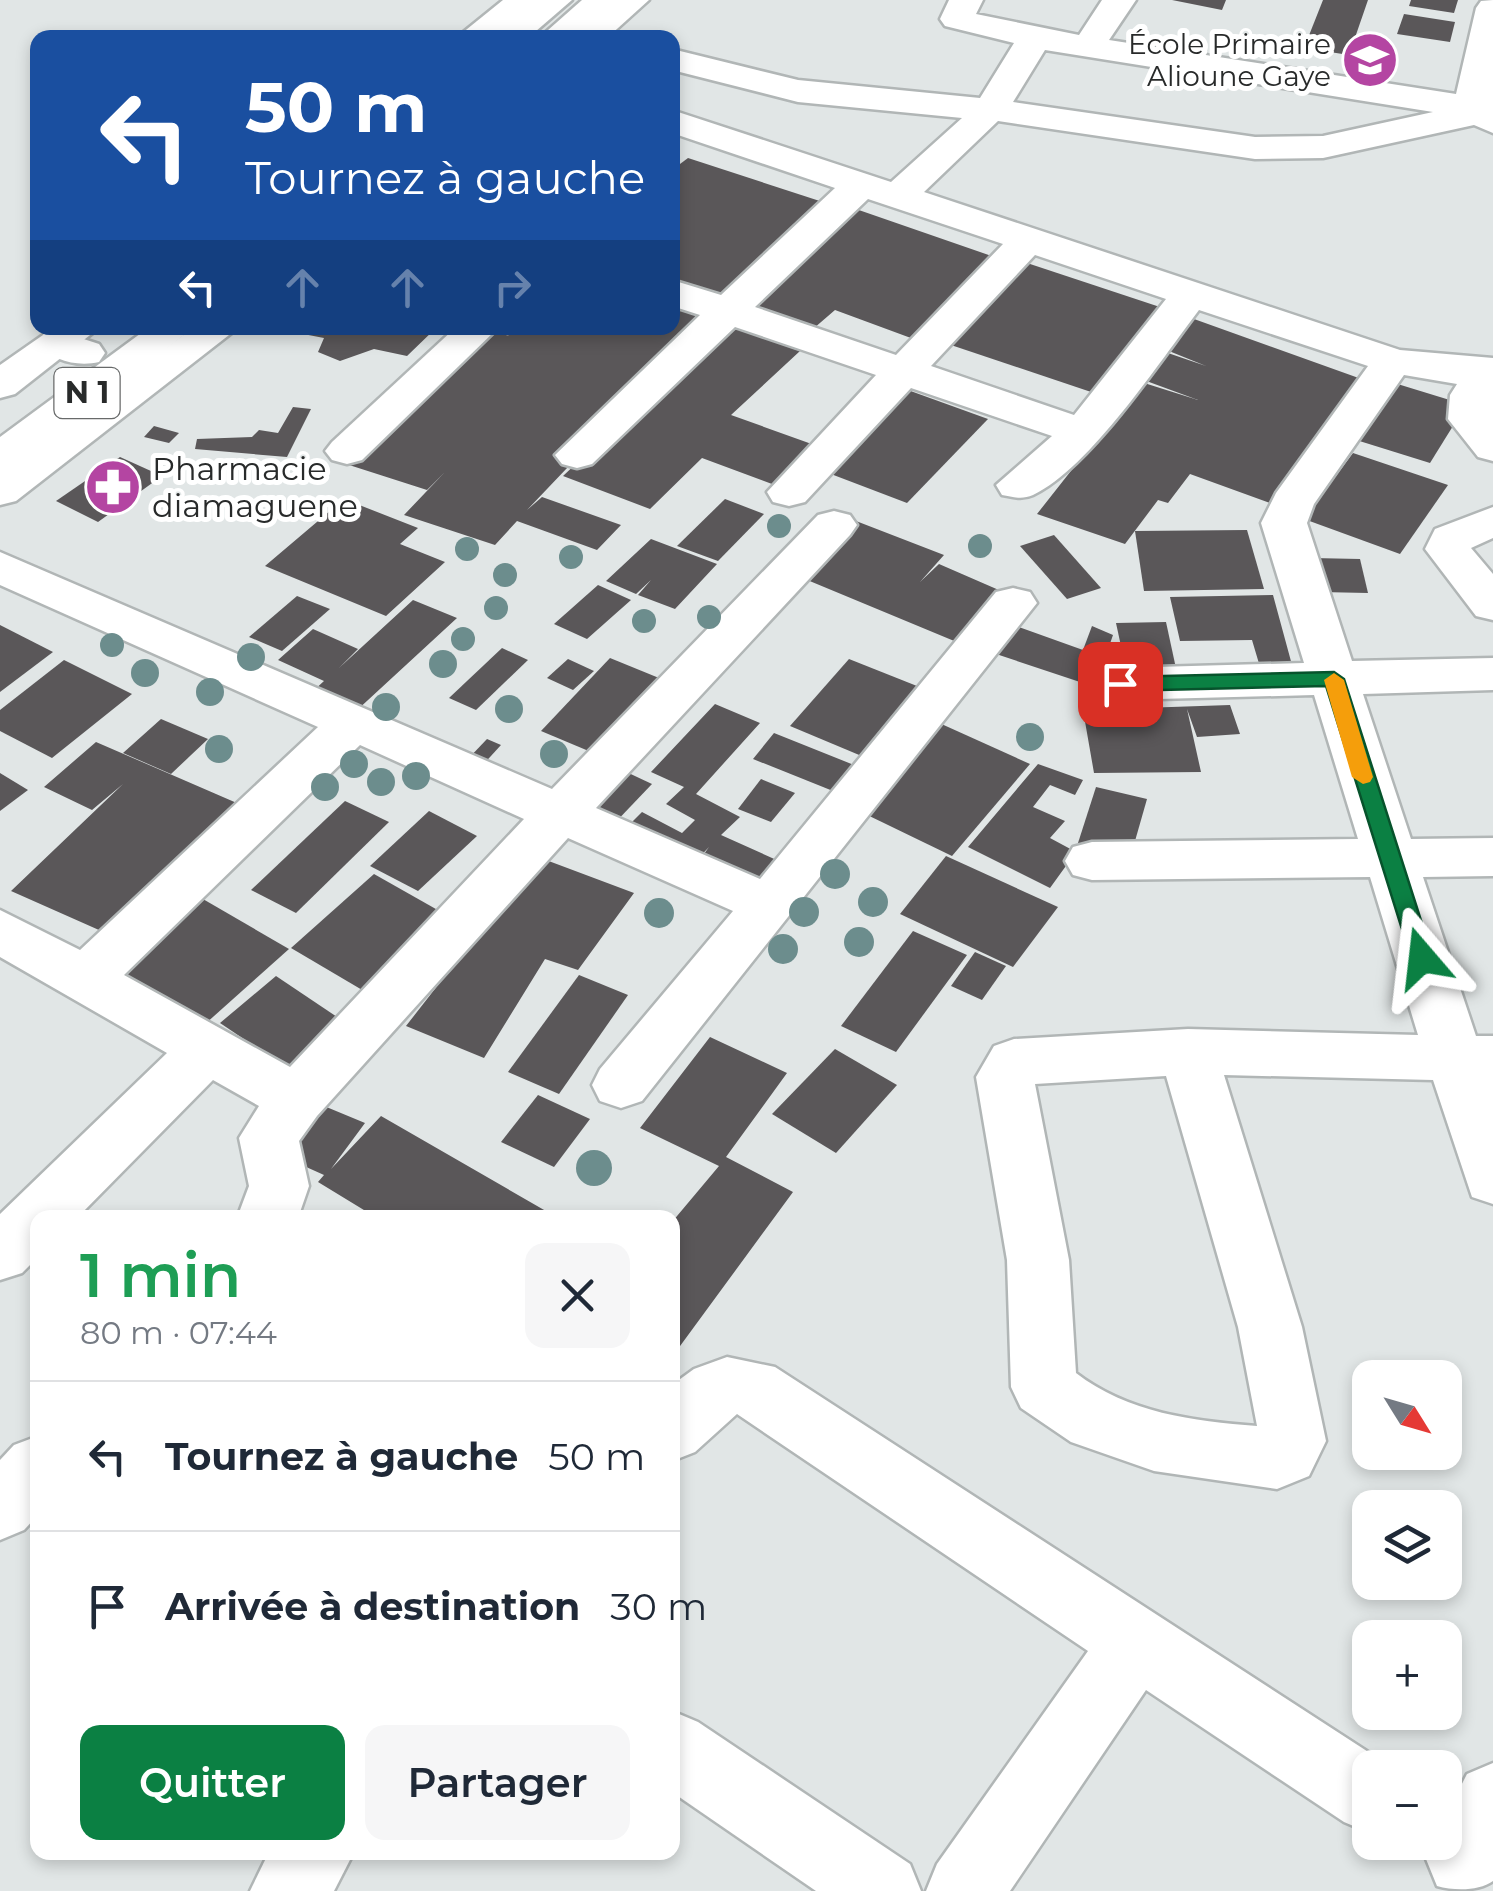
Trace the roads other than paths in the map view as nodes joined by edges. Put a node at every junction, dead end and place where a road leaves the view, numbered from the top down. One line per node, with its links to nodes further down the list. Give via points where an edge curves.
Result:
1 (524, 0): 8 (main road)
2 (555, 0): 9 (main road)
3 (632, 0): 7 (main road)
4 (966, 0): 10 (main road, via 956,19)
5 (1119, 0): 11 (main road)
6 (1493, 8): 18 (main road)
7 (598, 26)
8 (484, 30)
9 (516, 30)
10 (1034, 38): 11 (main road); 13 (main road)
11 (1088, 47): 15 (main road)
12 (680, 61): 17 (main road, via 798,90)
13 (1017, 76): 14 (main road); 17 (main road)
14 (1056, 82)
15 (1334, 89): 16 (main road); 18 (main road)
16 (1240, 109)
17 (993, 110): 18 (main road, via 1270,148 1323,147); 20 (main road)
18 (1485, 113)
19 (680, 124): 20 (main road)
20 (877, 192): 21 (main road); 24 (main road)
21 (1026, 241): 22 (main road); 30 (main road)
22 (1191, 293): 29 (main road); 34 (main road)
23 (680, 295): 24 (main road)
24 (726, 310): 30 (main road); 37 (main road)
25 (164, 335): 38 (main road, N 1)
26 (209, 335): 40 (main road)
27 (471, 335): 36 (main road)
28 (74, 341): 32 (main road); 33 (main road, N 1)
29 (1393, 361): 31 (main road); 48 (main road, via 1284,523)
30 (904, 370): 34 (main road); 41 (main road)
31 (1488, 372): 35 (main road, via 1470,395 1469,419)
32 (0, 385)
33 (0, 414)
34 (1083, 432): 39 (main road)
35 (1493, 448)
36 (347, 451)
37 (577, 454)
38 (0, 458)
39 (1018, 484)
40 (0, 491)
41 (790, 492)
42 (1493, 521): 46 (main road, via 1451,539 1448,549)
43 (834, 525): 51 (main road)
44 (0, 567): 50 (main road)
45 (1013, 604): 55 (main road)
46 (1493, 605)
47 (1493, 674): 48 (main road)
48 (1334, 679): 49 (main road); 53 (main road)
49 (1120, 684)
50 (354, 721): 51 (main road); 57 (main road)
51 (561, 812): 55 (main road); 62 (main road)
52 (1493, 857): 53 (main road)
53 (1392, 858): 54 (main road); 60 (main road)
54 (1092, 861)
55 (770, 905): 61 (main road)
56 (0, 931): 57 (main road)
57 (86, 979): 58 (main road)
58 (208, 1049): 62 (main road); 64 (main road)
59 (1188, 1052): 59 (main road, via 1270,1327 1293,1441 1277,1458 1207,1454 1132,1436 1051,1394 1040,1377 1038,1260 1008,1067); 60 (main road)
60 (1473, 1059): 63 (main road)
61 (621, 1085)
62 (296, 1098): 65 (main road, via 269,1138 279,1186)
63 (1493, 1180)
64 (45, 1210)
65 (270, 1210)
66 (30, 1224): 67 (main road)
67 (0, 1254)
68 (680, 1423): 71 (main road, via 716,1386 736,1382 752,1388)
69 (30, 1476): 70 (main road)
70 (0, 1508)
71 (1137, 1642): 73 (main road); 77 (main road)
72 (680, 1753): 76 (main road)
73 (1352, 1784)
74 (310, 1860): 75 (main road)
75 (288, 1891)
76 (883, 1891)
77 (964, 1891)

